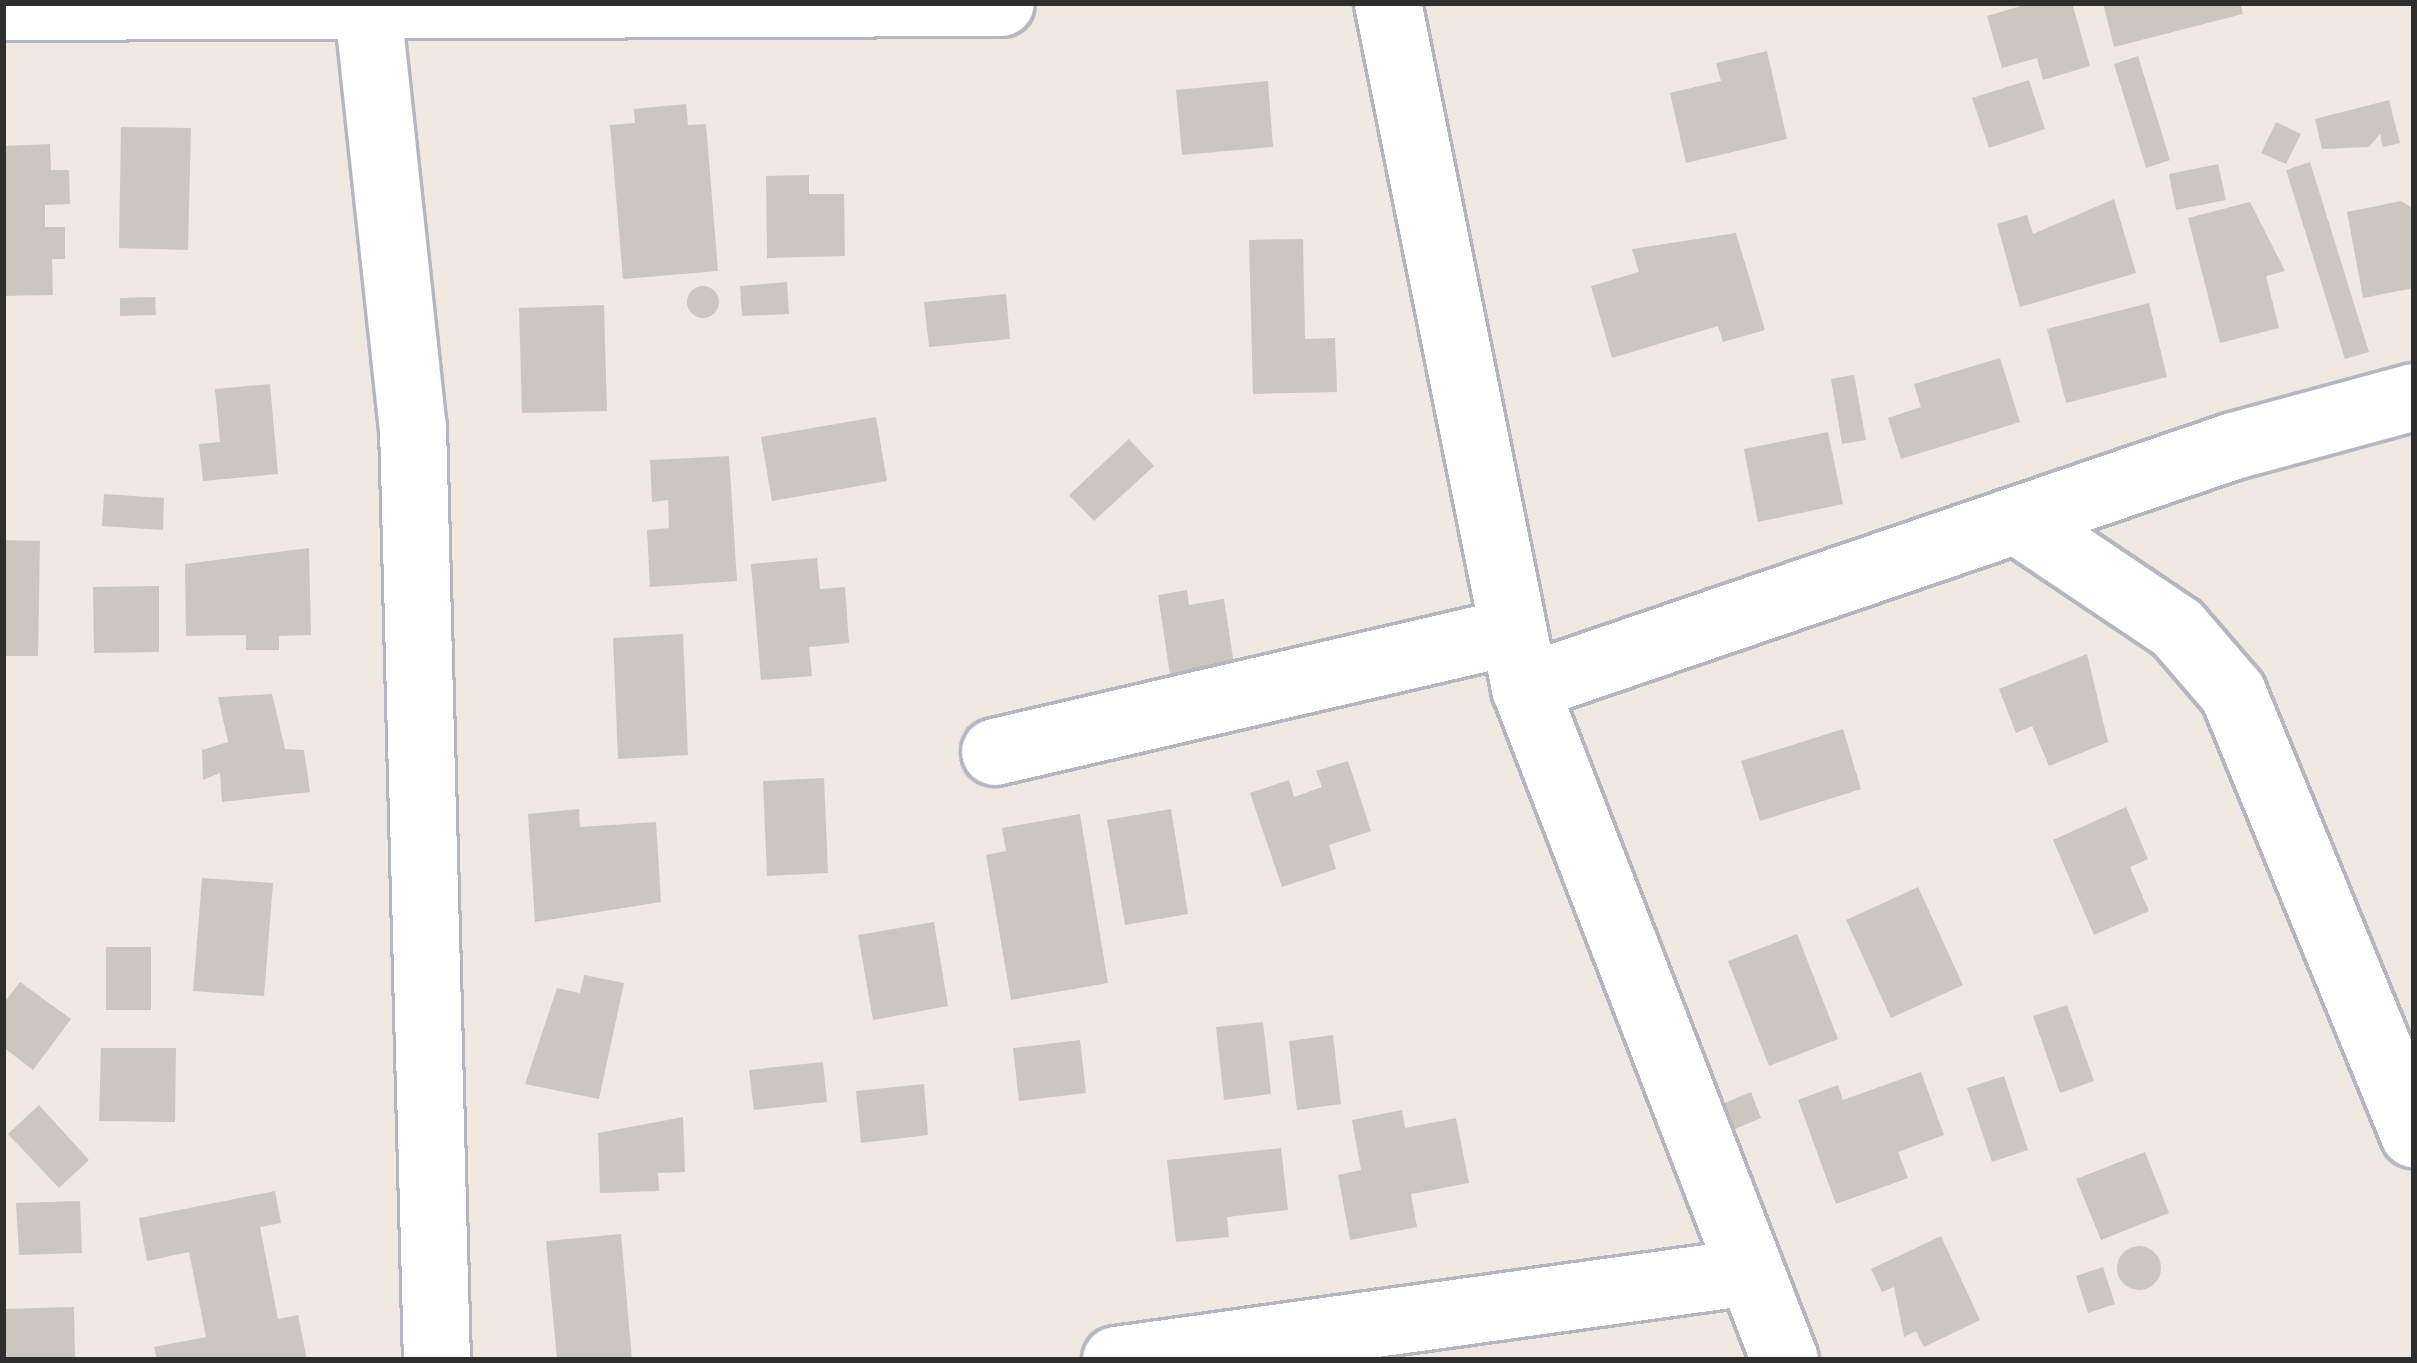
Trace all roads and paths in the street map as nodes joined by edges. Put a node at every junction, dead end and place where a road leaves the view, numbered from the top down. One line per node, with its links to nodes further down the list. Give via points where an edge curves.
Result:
1 (1001, 3): 3 (street)
2 (1388, 3): 8 (street)
3 (930, 5): 5 (street)
4 (3, 7): 5 (street)
5 (368, 9): 12 (street, via 413,427)
6 (2414, 397): 7 (street)
7 (2019, 522): 8 (street); 10 (street, via 2176,628 2233,693)
8 (1518, 660): 9 (street); 11 (street)
9 (995, 752)
10 (2414, 1134)
11 (1750, 1272): 13 (street); 14 (street)
12 (437, 1360)
13 (1116, 1360)
14 (1785, 1360)

